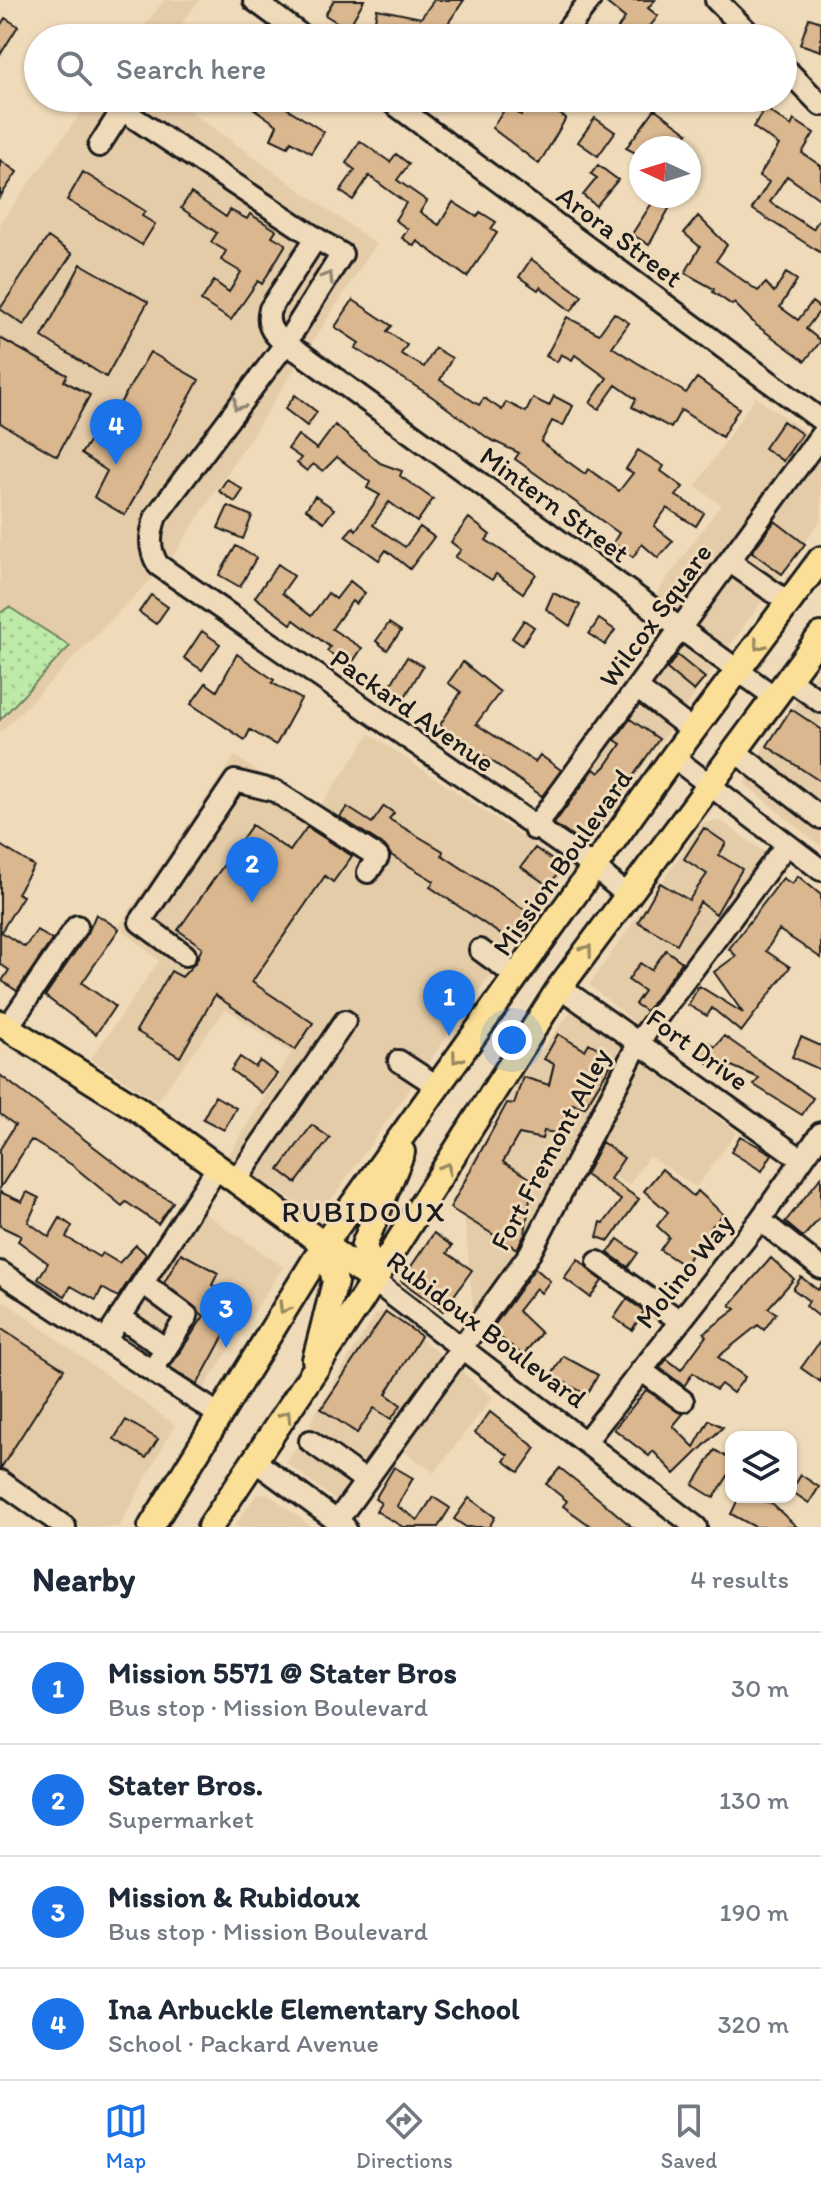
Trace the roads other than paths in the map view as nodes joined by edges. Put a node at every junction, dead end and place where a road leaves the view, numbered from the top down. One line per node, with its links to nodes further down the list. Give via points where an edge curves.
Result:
1 (254, 0): 4 (street)
2 (590, 0): 5 (street)
3 (716, 0): 6 (street)
4 (286, 24)
5 (572, 24)
6 (740, 24)
7 (797, 80): 8 (street)
8 (821, 105)
9 (121, 112): 12 (street)
10 (125, 112): 13 (street)
11 (405, 112): 15 (street, Arora Street)
12 (99, 146)
13 (316, 238): 14 (street, via 267,319); 14 (street, one-way to 13, via 342,254)
14 (287, 344): 20 (street, Mintern Street); 31 (street, Packard Avenue, one-way to 31, via 156,516 150,547 158,565)
15 (821, 420)
16 (821, 435): 18 (street, Wilcox Square)
17 (821, 559): 19 (main road, Mission Boulevard)
18 (729, 561): 19 (street); 20 (street, Wilcox Square)
19 (789, 603): 22 (main road, Mission Boulevard, one-way to 22)
20 (679, 630): 22 (street, Mintern Street); 23 (street, Wilcox Square)
21 (821, 635): 24 (main road)
22 (739, 673): 24 (street, Mintern Street); 26 (main road, Mission Boulevard)
23 (637, 688): 26 (street); 31 (street, Wilcox Square)
24 (783, 689): 25 (street, Mintern Street); 27 (main road)
25 (821, 702)
26 (693, 731): 28 (main road, Mission Boulevard)
27 (736, 752): 29 (main road); 30 (street)
28 (673, 757): 29 (street); 33 (main road, Mission Boulevard)
29 (710, 787): 32 (street); 36 (main road)
30 (821, 818)
31 (534, 829): 33 (street, Packard Avenue)
32 (786, 845): 34 (street); 44 (street, Fort Fremont Alley)
33 (594, 867): 36 (street, Packard Avenue); 40 (main road, Mission Boulevard)
34 (821, 870)
35 (368, 872): 39 (street, via 378,857 275,791 235,781 140,922)
36 (628, 896): 41 (main road, one-way to 36)
37 (77, 926): 43 (street)
38 (480, 950): 40 (street)
39 (185, 955)
40 (517, 977): 46 (main road, Mission Boulevard, one-way to 46)
41 (560, 987): 44 (street, Fort Drive); 56 (main road, one-way to 41)
42 (345, 1021): 50 (street)
43 (4, 1025): 50 (main road, Rubidoux Boulevard, via 136,1108)
44 (640, 1040): 49 (street, Fort Drive); 61 (street, Fort Fremont Alley, via 530,1253)
45 (399, 1061): 46 (street)
46 (437, 1086): 47 (main road, Mission Boulevard)
47 (414, 1120): 52 (main road, Mission Boulevard); 56 (main road, via 364,1245)
48 (821, 1133): 49 (street, Molino Way)
49 (801, 1159): 51 (street, Molino Way)
50 (226, 1175): 52 (main road, Rubidoux Boulevard); 57 (street)
51 (760, 1220): 54 (street); 59 (street, Molino Way)
52 (326, 1242): 56 (main road, Rubidoux Boulevard); 65 (main road, via 335,1282); 67 (main road, Mission Boulevard, one-way to 67)
53 (598, 1262): 59 (street)
54 (821, 1268)
55 (0, 1272): 60 (street)
56 (374, 1281): 61 (street, Rubidoux Boulevard); 65 (main road)
57 (143, 1283): 58 (street); 62 (street, via 187,1316)
58 (120, 1317): 60 (street); 62 (street)
59 (680, 1321): 63 (street, Molino Way)
60 (105, 1341): 64 (street)
61 (461, 1346): 69 (street, Rubidoux Boulevard); 72 (street, Fort Fremont Alley)
62 (166, 1349): 64 (street)
63 (641, 1370): 66 (street); 69 (street, Molino Way)
64 (152, 1371): 67 (street)
65 (310, 1379): 70 (main road, one-way to 65)
66 (683, 1401)
67 (218, 1414): 75 (main road, Mission Boulevard)
68 (310, 1441): 72 (street)
69 (586, 1441): 77 (street, Rubidoux Boulevard)
70 (256, 1462): 73 (street); 76 (main road)
71 (0, 1481): 74 (street)
72 (366, 1481): 73 (street, Fort Fremont Alley)
73 (341, 1524)
74 (65, 1527)
75 (151, 1527)
76 (210, 1527)
77 (696, 1527)

